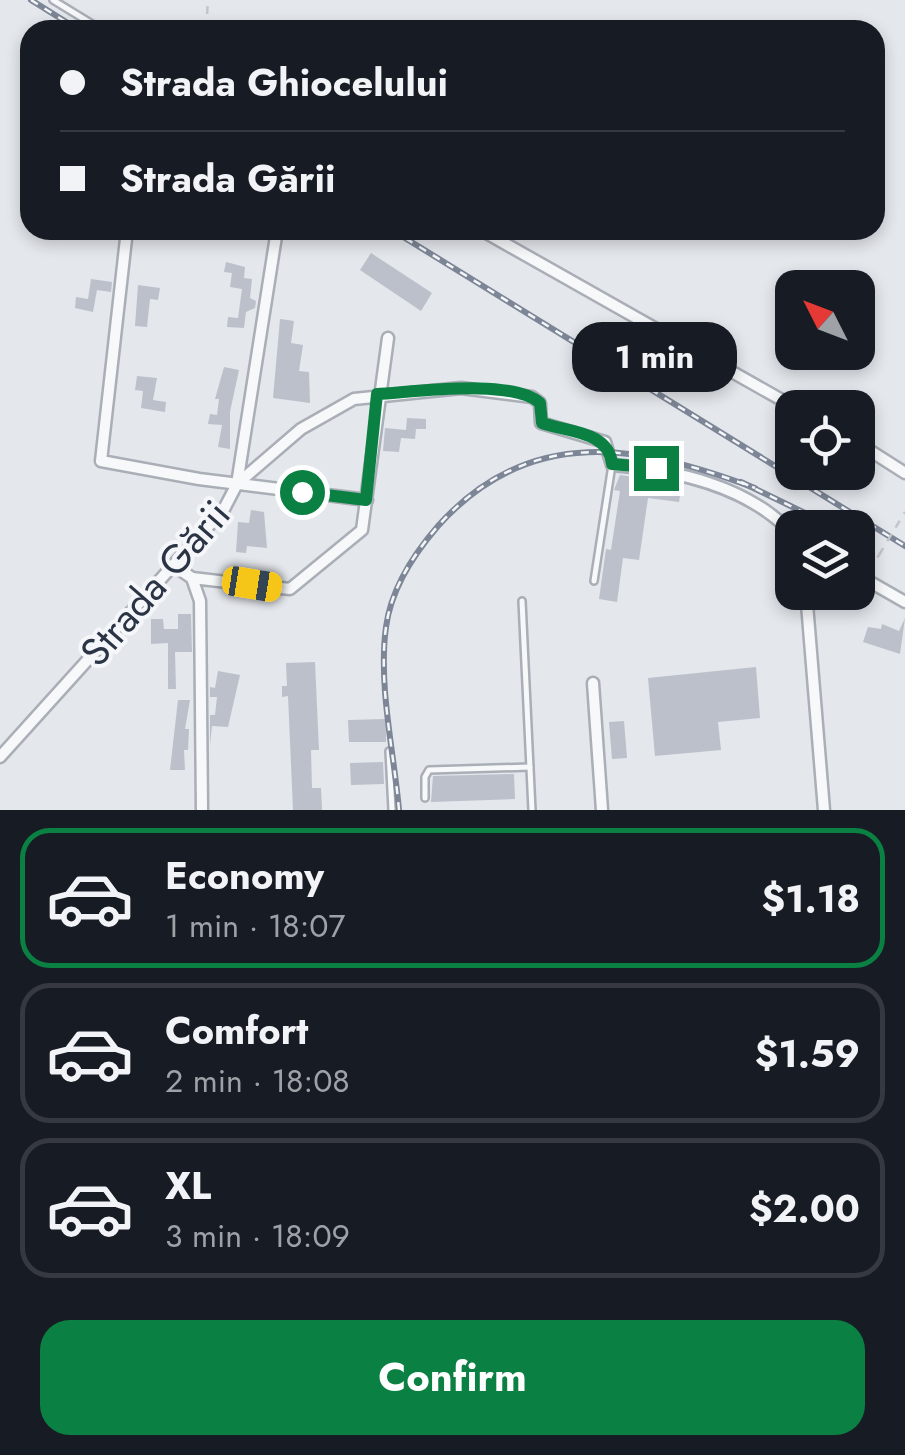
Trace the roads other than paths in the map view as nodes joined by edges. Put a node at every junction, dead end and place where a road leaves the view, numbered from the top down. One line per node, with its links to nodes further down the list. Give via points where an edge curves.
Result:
1 (53, 0): 2 (lane)
2 (86, 20)
3 (126, 240): 12 (street, via 100,456 106,465)
4 (276, 240): 12 (street)
5 (500, 240): 8 (street)
6 (388, 338): 7 (street)
7 (377, 394): 10 (street, Strada Gării, via 460,388 532,397 540,403 542,423 602,440); 12 (street, Strada Gării, via 329,410); 13 (street)
8 (775, 396)
9 (875, 453): 11 (street)
10 (612, 464): 14 (street, via 702,480); 17 (lane)
11 (905, 472)
12 (237, 484): 13 (street); 15 (street, Strada Gării, via 224,509)
13 (366, 500): 16 (street, via 362,530 294,588)
14 (775, 523)
15 (173, 565): 16 (street); 24 (street, Strada Gării)
16 (192, 578): 27 (street, via 200,601)
17 (594, 580)
18 (875, 586): 20 (street)
19 (522, 601): 25 (lane)
20 (905, 602)
21 (809, 610): 31 (street)
22 (593, 684): 30 (street)
23 (388, 750): 28 (lane)
24 (0, 757)
25 (530, 766): 26 (lane, via 430,770); 29 (lane)
26 (425, 798)
27 (202, 810)
28 (392, 810)
29 (532, 810)
30 (602, 810)
31 (824, 810)

